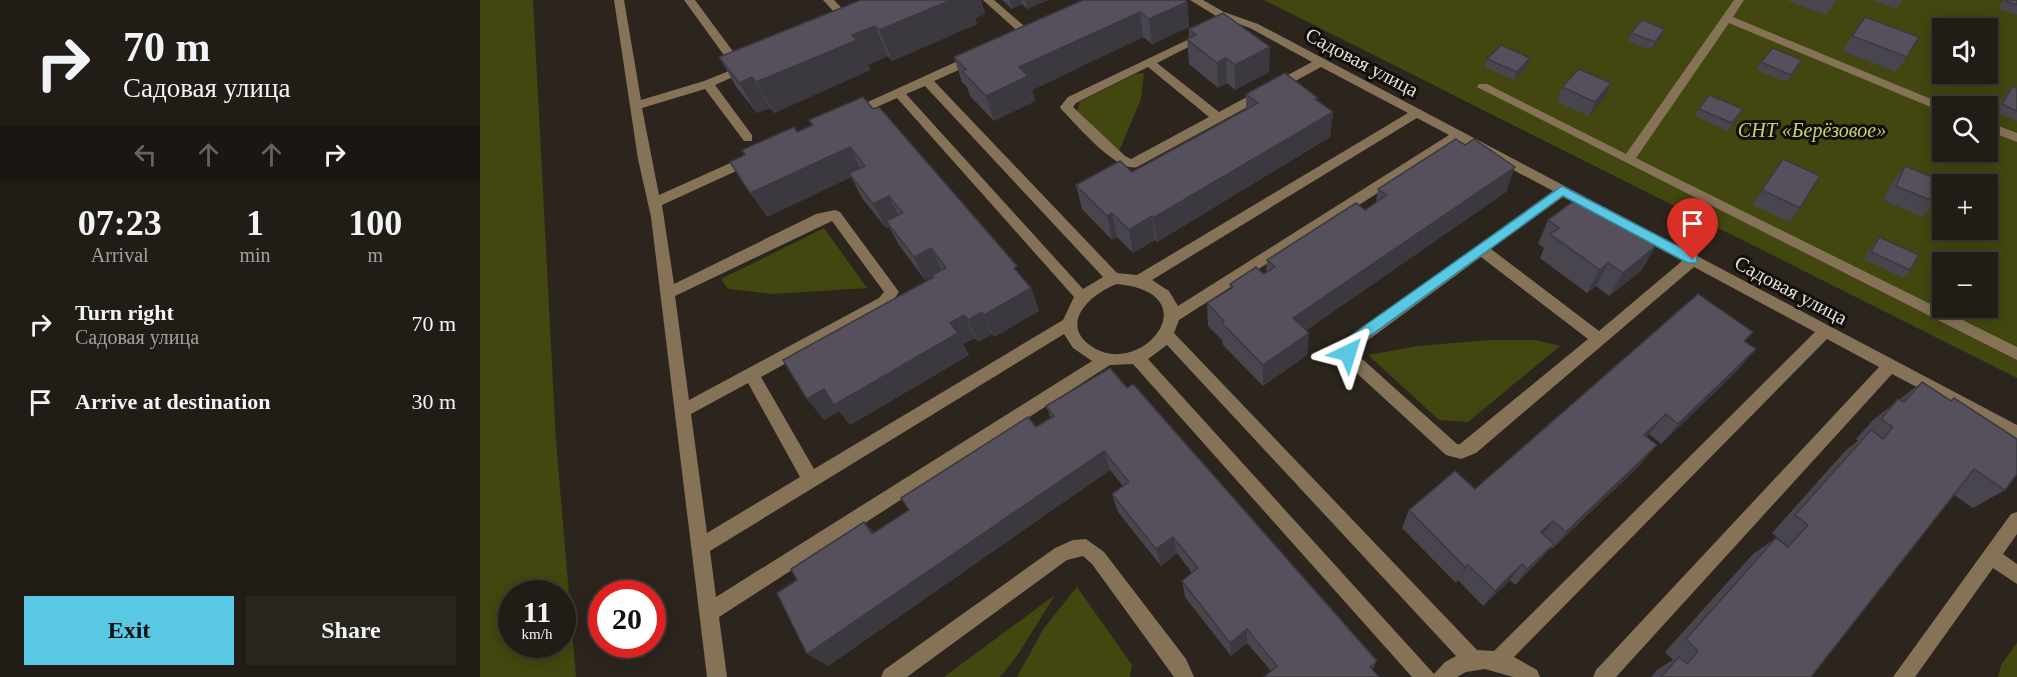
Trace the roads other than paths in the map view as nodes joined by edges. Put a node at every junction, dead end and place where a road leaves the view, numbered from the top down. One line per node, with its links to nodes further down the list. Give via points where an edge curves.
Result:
1 (618, 0): 21 (street)
2 (689, 0): 15 (street)
3 (828, 0): 9 (street)
4 (988, 0): 10 (street)
5 (1195, 0): 8 (street, Садовая улица)
6 (1739, 0): 7 (street)
7 (1726, 18): 20 (street); 30 (street)
8 (1236, 20): 13 (street); 14 (street, Садовая улица)
9 (851, 24)
10 (1027, 35)
11 (987, 53): 16 (street)
12 (763, 61): 15 (street)
13 (1149, 62): 23 (street); 23 (street, via 1072,100 1066,107 1125,163 1138,162)
14 (1322, 62): 22 (street, Садовая улица); 23 (street)
15 (741, 70): 17 (street)
16 (926, 80): 19 (street); 35 (street)
17 (708, 84): 21 (street); 27 (street)
18 (1483, 87): 30 (street)
19 (899, 93): 24 (street); 38 (street)
20 (1932, 103)
21 (635, 106): 32 (street)
22 (1417, 113): 26 (street, Садовая улица); 36 (street)
23 (1218, 118)
24 (835, 121)
25 (1998, 130): 28 (street)
26 (1459, 135): 31 (street, Садовая улица); 39 (street)
27 (748, 138)
28 (2017, 138)
29 (761, 154): 32 (street)
30 (1628, 160): 44 (street)
31 (1562, 190): 33 (street); 34 (street, Садовая улица)
32 (655, 202): 37 (street)
33 (1481, 249): 43 (street); 43 (street, via 1348,345 1348,353 1355,362 1443,444 1461,452 1470,448)
34 (1693, 260): 41 (street, Садовая улица); 43 (street)
35 (1114, 279): 36 (street); 38 (street)
36 (1141, 280): 39 (street, via 1162,292)
37 (668, 293): 48 (street, via 821,218 835,215 890,288 890,298); 49 (street)
38 (1082, 297): 40 (street, via 1076,303)
39 (1172, 317): 42 (street)
40 (1071, 322): 46 (street, via 1078,344); 51 (street)
41 (1826, 331): 47 (street, Садовая улица); 58 (street)
42 (1166, 334): 45 (street, via 1158,344); 57 (street)
43 (1599, 339)
44 (2017, 354)
45 (1136, 356): 46 (street); 62 (street)
46 (1107, 359): 56 (street)
47 (1890, 365): 50 (street, Садовая улица); 65 (street)
48 (751, 374): 49 (street); 51 (street)
49 (682, 411): 53 (street)
50 (2017, 433)
51 (811, 480): 53 (street)
52 (2017, 520): 54 (street)
53 (700, 547): 56 (street)
54 (1991, 556): 55 (street); 66 (street)
55 (2017, 575)
56 (708, 613): 59 (street)
57 (1472, 659): 58 (street); 63 (street)
58 (1498, 660): 64 (street)
59 (717, 677)
60 (891, 677): 61 (street, via 1061,554 1086,547)
61 (1184, 677)
62 (1425, 677)
63 (1442, 677)
64 (1530, 677)
65 (1603, 677)
66 (1904, 677)

